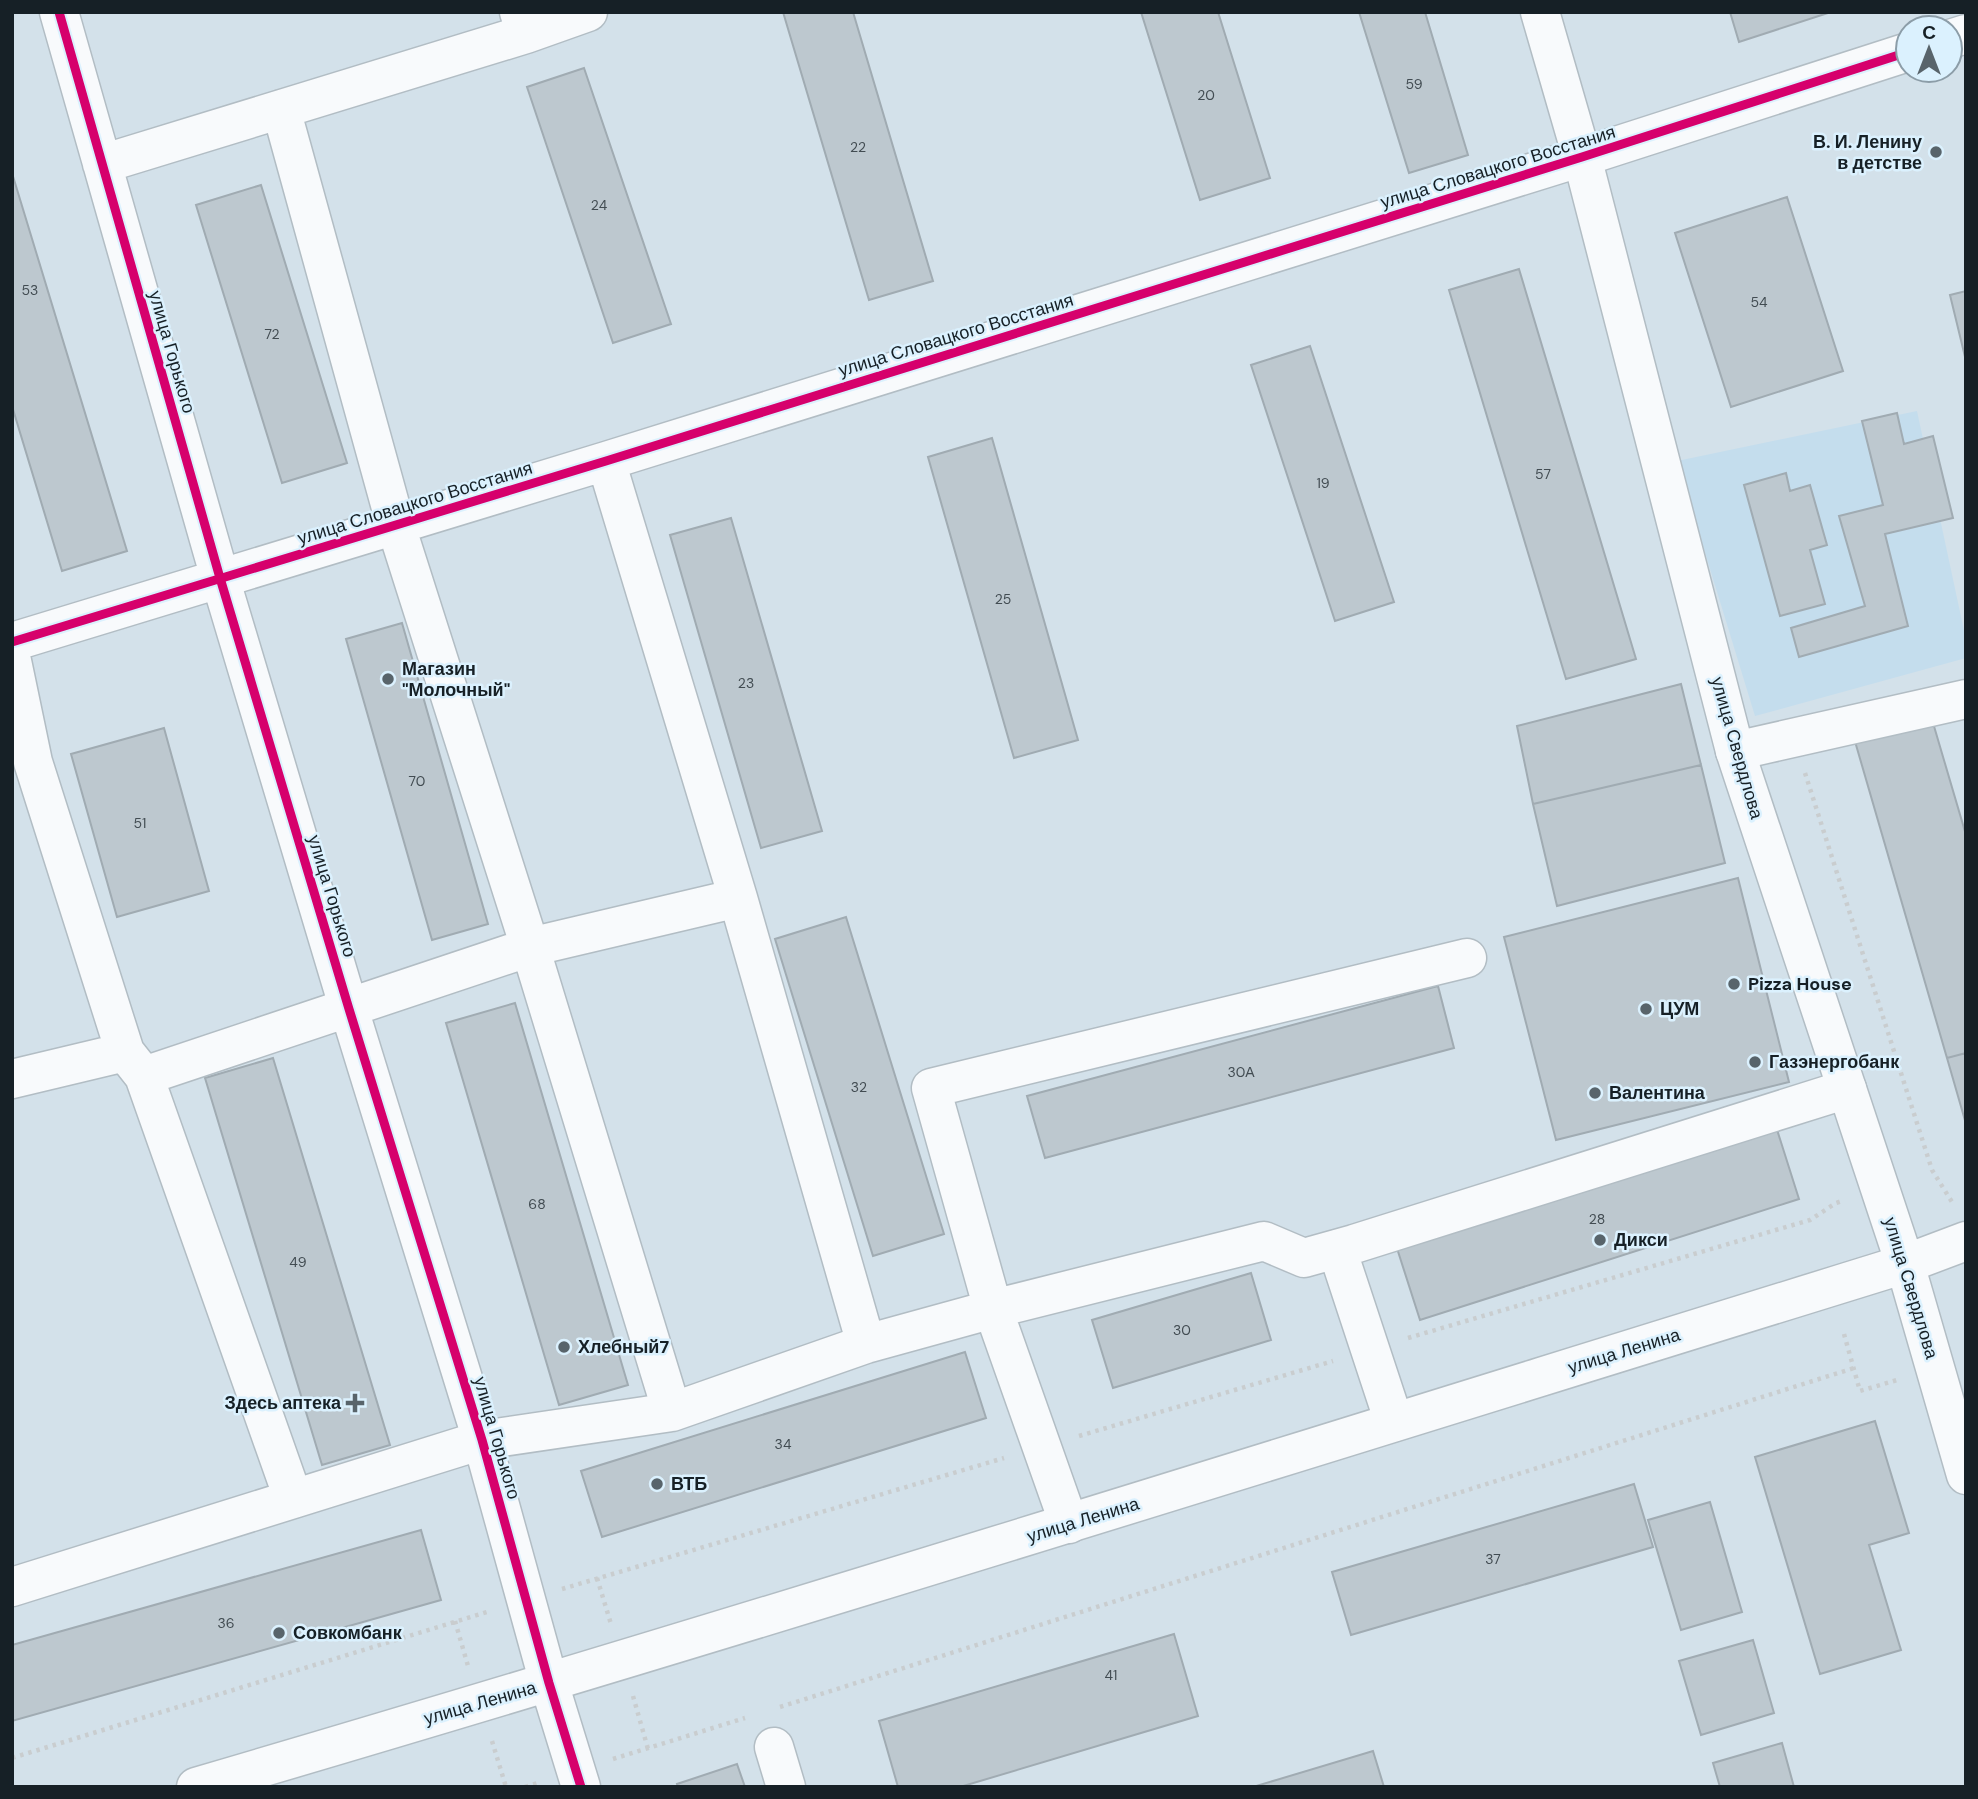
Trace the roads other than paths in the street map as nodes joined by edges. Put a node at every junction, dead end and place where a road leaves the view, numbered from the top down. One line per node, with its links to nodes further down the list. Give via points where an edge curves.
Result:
1 (59, 12): 8 (street, улица Горького)
2 (588, 12): 4 (street)
3 (1540, 12): 7 (street, улица Свердлова)
4 (522, 23): 6 (street)
5 (1894, 57): 7 (street, улица Словацкого Восстания)
6 (281, 109): 8 (street); 10 (street)
7 (1582, 157): 9 (street, улица Словацкого Восстания); 15 (street, улица Свердлова)
8 (103, 164): 11 (street, улица Горького)
9 (606, 461): 10 (street, улица Словацкого Восстания); 16 (street)
10 (396, 526): 11 (street, улица Словацкого Восстания); 17 (street)
11 (220, 578): 12 (street, улица Словацкого Восстания); 19 (street, улица Горького)
12 (12, 642)
13 (12, 661): 20 (street, via 33,762)
14 (1966, 699): 15 (street)
15 (1735, 751): 22 (street, улица Свердлова)
16 (738, 898): 17 (street); 27 (street)
17 (530, 947): 19 (street); 28 (street)
18 (1467, 958): 26 (street, via 931,1088)
19 (349, 1009): 20 (street); 30 (street, улица Горького)
20 (134, 1064): 21 (street); 32 (street)
21 (12, 1080)
22 (1847, 1090): 24 (street); 25 (street, улица Свердлова)
23 (1966, 1241): 25 (street, улица Ленина)
24 (1336, 1249): 26 (street, via 1304,1258 1264,1241); 29 (street)
25 (1905, 1264): 29 (street, улица Ленина); 31 (street, улица Свердлова)
26 (993, 1308): 27 (street); 33 (street)
27 (866, 1344): 28 (street)
28 (672, 1412): 30 (street)
29 (1394, 1422): 33 (street, улица Ленина)
30 (482, 1440): 32 (street); 35 (street, улица Горького)
31 (1966, 1475)
32 (293, 1498): 34 (street)
33 (1069, 1524): 35 (street, улица Ленина)
34 (12, 1587)
35 (549, 1683): 37 (street, улица Ленина); 38 (street, улица Горького)
36 (765, 1724): 39 (street)
37 (196, 1787)
38 (581, 1787)
39 (786, 1787)

